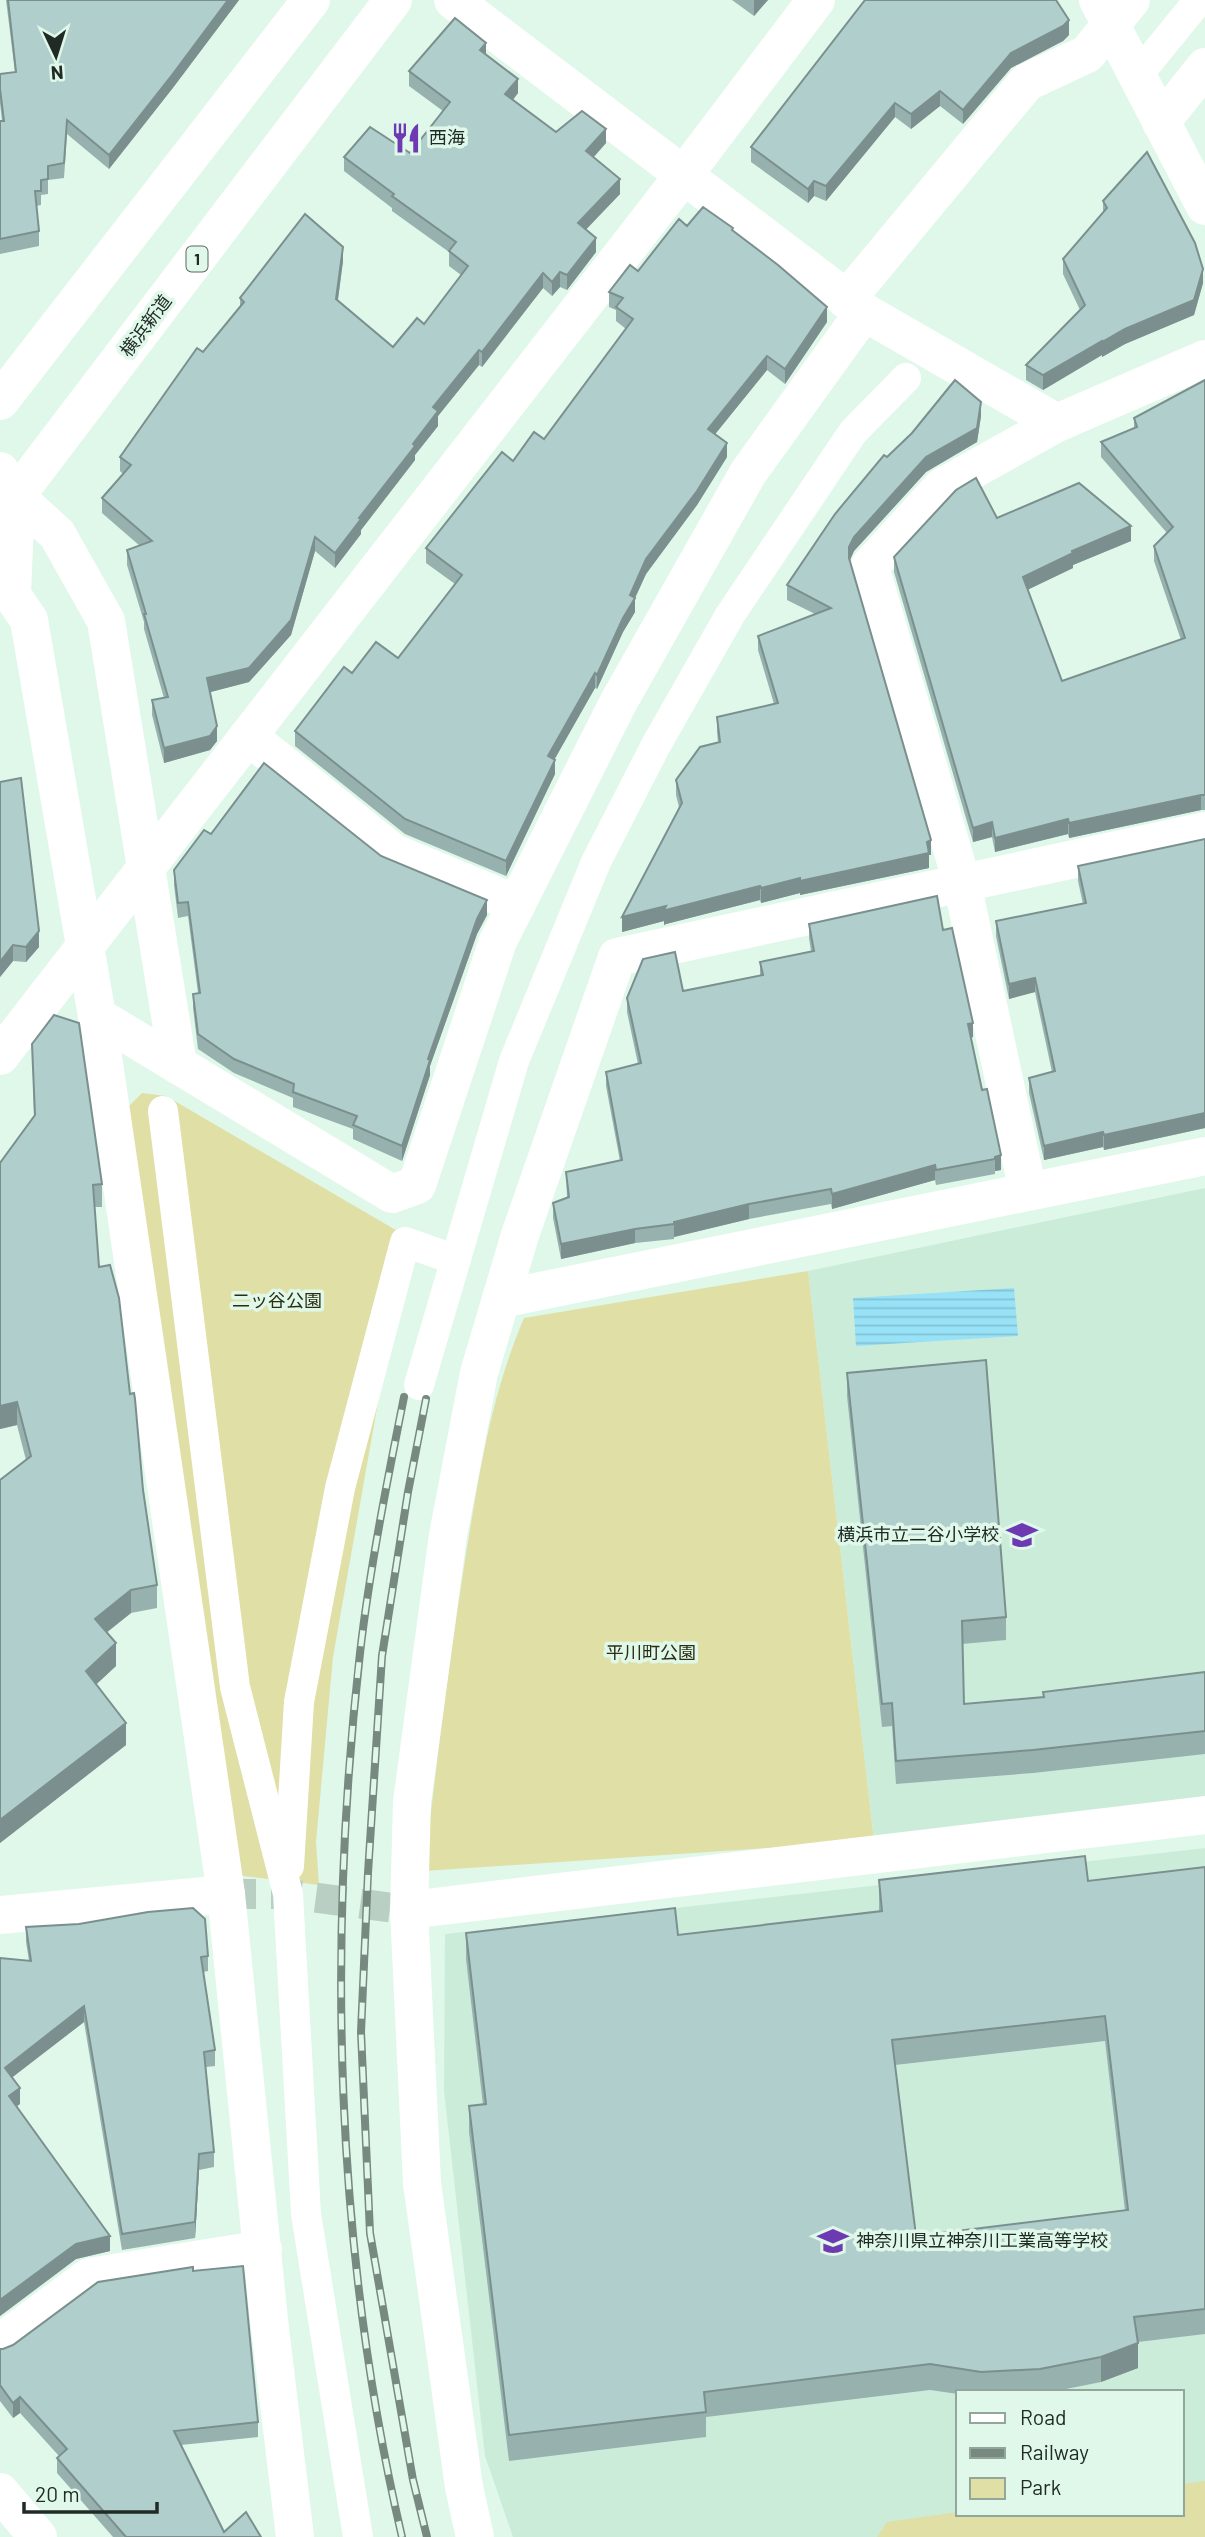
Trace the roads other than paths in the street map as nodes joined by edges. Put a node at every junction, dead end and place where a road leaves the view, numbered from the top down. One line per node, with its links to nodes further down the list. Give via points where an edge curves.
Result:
1 (311, 0): 15 (main road)
2 (393, 0): 17 (main road, 横浜新道 / 1)
3 (453, 0): 10 (main road)
4 (816, 0): 10 (main road)
5 (1199, 0): 8 (street)
6 (1113, 8): 8 (main road); 12 (main road, via 1087,54 1027,82)
7 (1205, 67): 9 (main road)
8 (1137, 76): 9 (main road)
9 (1161, 122): 11 (main road)
10 (683, 176): 12 (main road); 18 (main road)
11 (1205, 206)
12 (855, 306): 16 (main road); 22 (main road, via 748,474 618,703)
13 (1205, 359): 16 (main road)
14 (906, 378): 30 (street, via 853,432 730,615 596,862 514,1062)
15 (0, 401)
16 (1057, 423): 21 (main road, via 942,487 870,566)
17 (5, 495): 20 (main road, via 57,534 106,621); 23 (main road, via 12,595 29,620)
18 (248, 736): 20 (main road); 22 (main road, via 394,853)
19 (1205, 831): 21 (main road)
20 (146, 867): 23 (main road); 26 (main road)
21 (962, 883): 29 (main road); 31 (main road, via 617,957)
22 (517, 904): 26 (main road, via 498,941 417,1185 392,1194)
23 (84, 947): 24 (main road); 25 (main road)
24 (97, 1016): 26 (main road); 34 (main road)
25 (0, 1056)
26 (178, 1065)
27 (163, 1111): 35 (street, via 235,1688)
28 (1205, 1156): 29 (main road)
29 (1028, 1192): 31 (main road)
30 (456, 1260): 32 (street); 35 (street, via 405,1242 340,1488 299,1702)
31 (501, 1299): 36 (main road, via 479,1373 448,1535 412,1802)
32 (419, 1385)
33 (1205, 1815): 36 (main road)
34 (226, 1894): 37 (main road); 38 (main road)
35 (288, 1894): 43 (street, via 306,2214)
36 (409, 1910): 44 (main road, via 422,2183)
37 (0, 1915)
38 (262, 2249): 39 (main road, via 89,2277); 42 (main road)
39 (0, 2343)
40 (0, 2492): 41 (main road)
41 (38, 2537)
42 (295, 2537)
43 (358, 2537)
44 (475, 2537)

